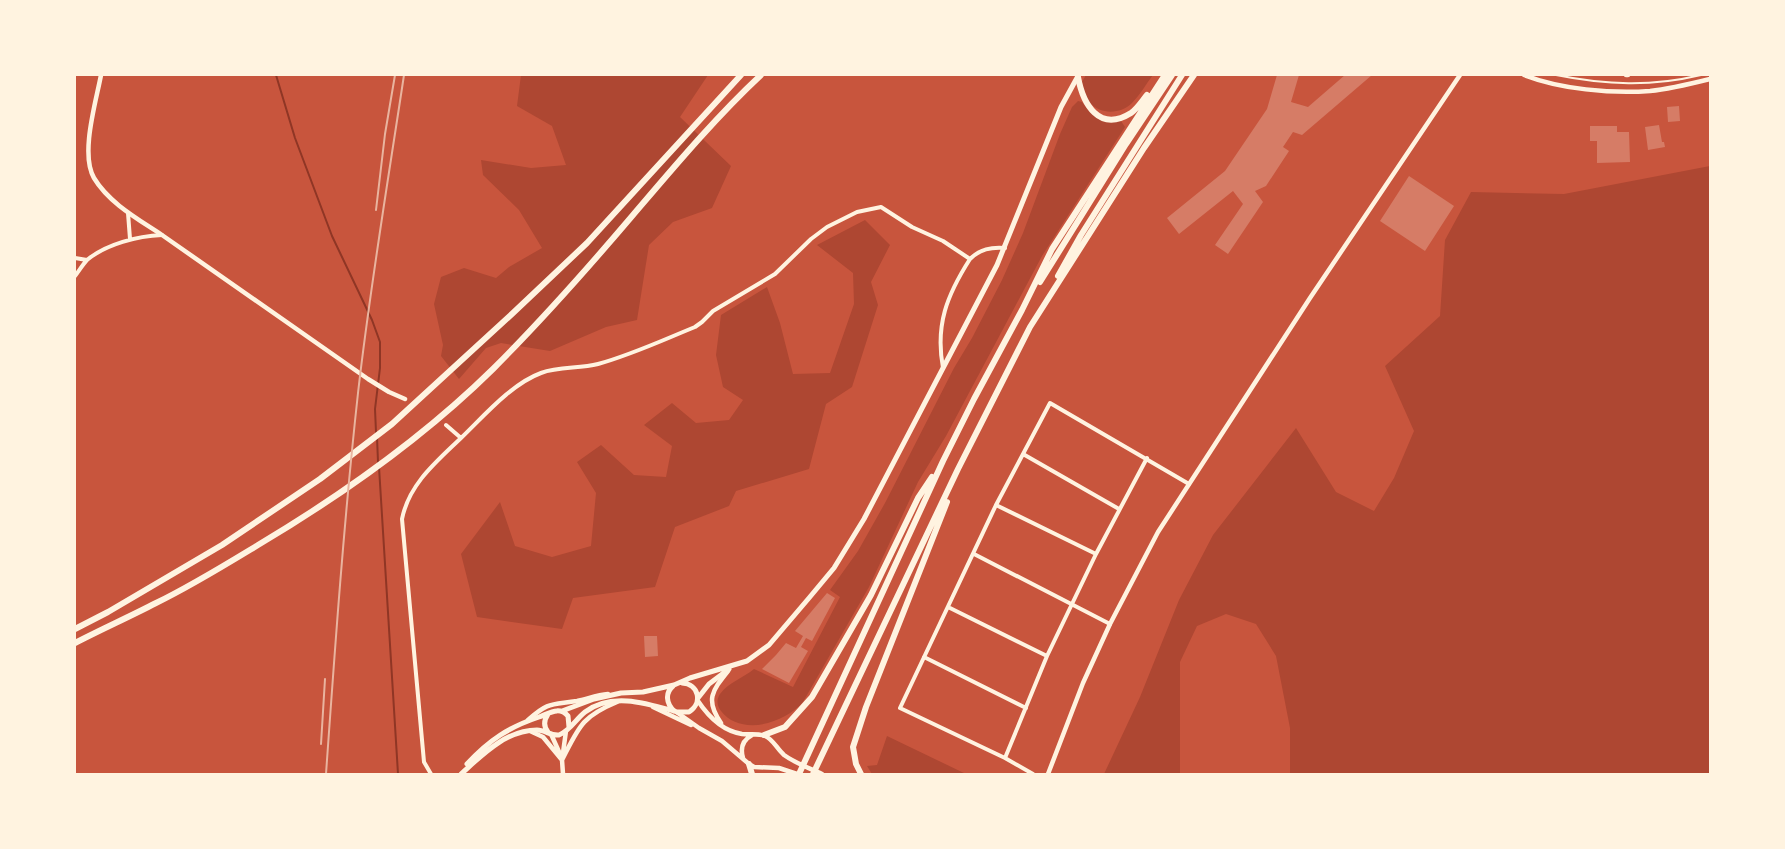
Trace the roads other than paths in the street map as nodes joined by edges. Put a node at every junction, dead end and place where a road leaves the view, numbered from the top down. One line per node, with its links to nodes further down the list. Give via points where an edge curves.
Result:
1 (101, 75): 14 (street, via 88,152 90,165 93,177 103,191)
2 (741, 75): 40 (highway, via 587,243 392,424 320,479 222,545)
3 (761, 75): 41 (highway, via 735,99 530,332 485,377 396,452 365,477 220,568)
4 (1164, 75): 12 (highway, via 1133,112 1114,119 1099,116 1090,109); 22 (highway, via 1052,249)
5 (1172, 75): 22 (highway)
6 (1182, 75): 23 (highway, via 1080,235)
7 (1194, 75): 23 (highway)
8 (1460, 75): 32 (street)
9 (1524, 75): 13 (street, via 1560,85 1622,91 1649,91)
10 (1556, 75): 11 (lane, via 1614,84)
11 (1701, 75)
12 (1078, 76): 17 (main road, via 1061,107)
13 (1710, 79)
14 (128, 213): 15 (street); 16 (street)
15 (162, 234): 16 (street); 25 (street, via 368,379)
16 (130, 239): 20 (street)
17 (1005, 248): 19 (street, via 993,247); 24 (main road)
18 (75, 258): 20 (street)
19 (970, 259): 24 (street, via 954,283 942,319 940,353); 27 (street, via 881,207 857,212 811,238 774,274 713,311 694,327 596,365 541,372 520,384)
20 (87, 260): 21 (street)
21 (75, 276)
22 (1022, 310): 30 (highway)
23 (1030, 327): 31 (highway)
24 (943, 368): 44 (main road, via 864,519 834,568 769,645 747,662)
25 (405, 399)
26 (446, 425): 27 (street)
27 (461, 438): 65 (street, via 433,464 415,487 402,519 424,762)
28 (1023, 454): 29 (street, via 1050,403); 33 (street); 34 (street)
29 (1147, 458): 32 (street); 34 (street)
30 (943, 462): 61 (highway, via 918,498 871,595 812,697 785,727); 69 (highway)
31 (958, 469): 70 (highway); 72 (highway, via 853,747)
32 (1189, 484): 39 (street, via 1158,532)
33 (996, 505): 35 (street); 36 (street)
34 (1119, 509): 36 (street)
35 (974, 554): 37 (street); 38 (street)
36 (1096, 554): 37 (street)
37 (1072, 604): 39 (street); 42 (street)
38 (948, 607): 42 (street); 43 (street)
39 (1110, 624): 74 (street)
40 (75, 629)
41 (75, 643)
42 (1047, 656): 50 (street)
43 (924, 657): 50 (street); 62 (street, via 900,708)
44 (731, 667): 45 (main road); 47 (main road, via 709,684); 55 (street, via 711,699 713,710)
45 (676, 684): 46 (main road, via 643,692); 47 (main road, via 684,682 693,687); 52 (main road, via 667,698 668,704)
46 (621, 693): 51 (main road); 54 (street, via 555,702)
47 (698, 699): 52 (main road, via 689,712); 55 (street, via 705,712)
48 (620, 701): 49 (main road); 57 (main road, via 592,707); 63 (street, via 599,710 582,723)
49 (644, 703): 52 (main road); 56 (street)
50 (1026, 708): 62 (street)
51 (562, 711): 53 (main road); 57 (main road, via 570,719)
52 (676, 711): 56 (street)
53 (549, 714): 54 (main road); 59 (main road, via 544,726)
54 (528, 720): 66 (main road, via 512,727 476,754)
55 (723, 726): 60 (street, via 740,734)
56 (698, 728): 64 (street, via 722,741)
57 (568, 729): 59 (main road, via 559,735); 63 (street)
58 (530, 731): 59 (main road); 63 (street, via 543,737); 66 (main road, via 502,740)
59 (550, 733): 63 (street)
60 (754, 735): 61 (street); 64 (street, via 742,745 742,755)
61 (764, 735): 71 (street, via 782,754)
62 (1004, 758): 73 (street)
63 (562, 760): 67 (street)
64 (747, 762): 68 (highway); 69 (street, via 754,767 773,767)
65 (431, 774)
66 (460, 774)
67 (563, 774)
68 (752, 774)
69 (798, 774)
70 (813, 774)
71 (822, 774)
72 (861, 774)
73 (1033, 774)
74 (1048, 774)

